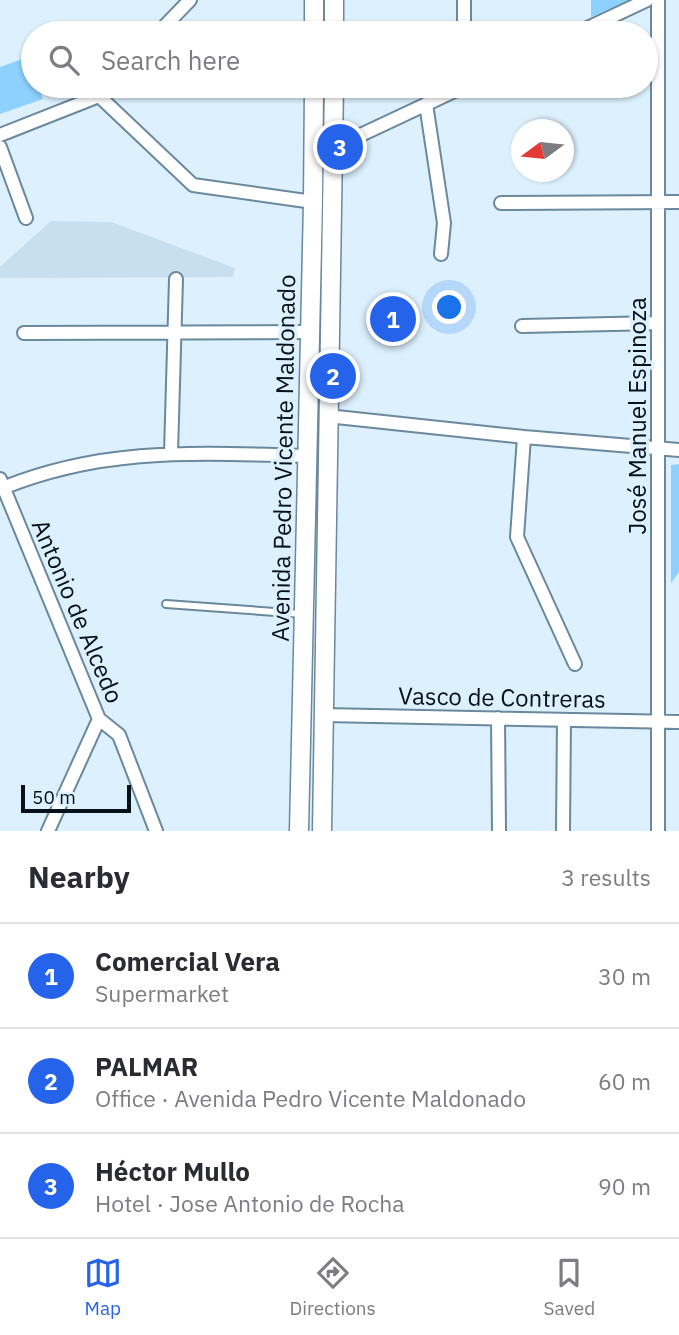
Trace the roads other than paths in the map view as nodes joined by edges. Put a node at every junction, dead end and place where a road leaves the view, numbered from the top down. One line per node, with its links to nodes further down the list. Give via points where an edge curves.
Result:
1 (190, 0): 7 (street)
2 (314, 0): 8 (main road)
3 (334, 0): 9 (main road)
4 (464, 0): 10 (street)
5 (647, 0): 11 (street)
6 (658, 0): 12 (street, José Manuel Espinoza)
7 (170, 21)
8 (314, 21)
9 (334, 21)
10 (464, 21)
11 (602, 21)
12 (658, 21)
13 (94, 98): 20 (street)
14 (101, 98): 24 (street, via 193,185)
15 (314, 98): 24 (main road, Avenida Pedro Vicente Maldonado)
16 (334, 98): 22 (main road, Avenida Pedro Vicente Maldonado)
17 (439, 98): 19 (street)
18 (658, 98): 23 (street, José Manuel Espinoza)
19 (426, 104): 22 (street); 28 (street, via 444,223)
20 (0, 135)
21 (0, 147): 27 (street)
22 (333, 148): 35 (main road, Avenida Pedro Vicente Maldonado)
23 (657, 201): 25 (street); 26 (street); 30 (street, José Manuel Espinoza)
24 (313, 202): 32 (main road, Avenida Pedro Vicente Maldonado)
25 (679, 202)
26 (501, 203)
27 (26, 218)
28 (441, 254)
29 (176, 279): 34 (street)
30 (657, 323): 31 (street); 37 (street, José Manuel Espinoza)
31 (522, 326)
32 (311, 332): 34 (street); 40 (main road, Avenida Pedro Vicente Maldonado)
33 (24, 333): 34 (street)
34 (175, 333): 39 (street)
35 (327, 416): 36 (street); 45 (main road, Avenida Pedro Vicente Maldonado)
36 (524, 438): 37 (street); 44 (street, via 516,537)
37 (657, 450): 38 (street); 49 (street, José Manuel Espinoza)
38 (679, 450)
39 (172, 453): 40 (street); 41 (street, via 118,457)
40 (308, 456): 43 (main road, Avenida Pedro Vicente Maldonado)
41 (1, 485): 47 (street, Antonio de Alcedo)
42 (166, 604): 43 (lane)
43 (305, 614): 53 (main road, Avenida Pedro Vicente Maldonado)
44 (575, 664)
45 (324, 715): 46 (street, Vasco de Contreras); 54 (main road, Avenida Pedro Vicente Maldonado)
46 (498, 718): 48 (street, Vasco de Contreras); 55 (street)
47 (99, 719): 51 (street); 52 (street, Antonio de Alcedo, via 119,735)
48 (564, 720): 49 (street, Vasco de Contreras); 56 (street)
49 (658, 722): 50 (street, Vasco de Contreras); 57 (street, José Manuel Espinoza)
50 (679, 722)
51 (48, 831)
52 (156, 831)
53 (299, 831)
54 (322, 831)
55 (499, 831)
56 (563, 831)
57 (658, 831)

